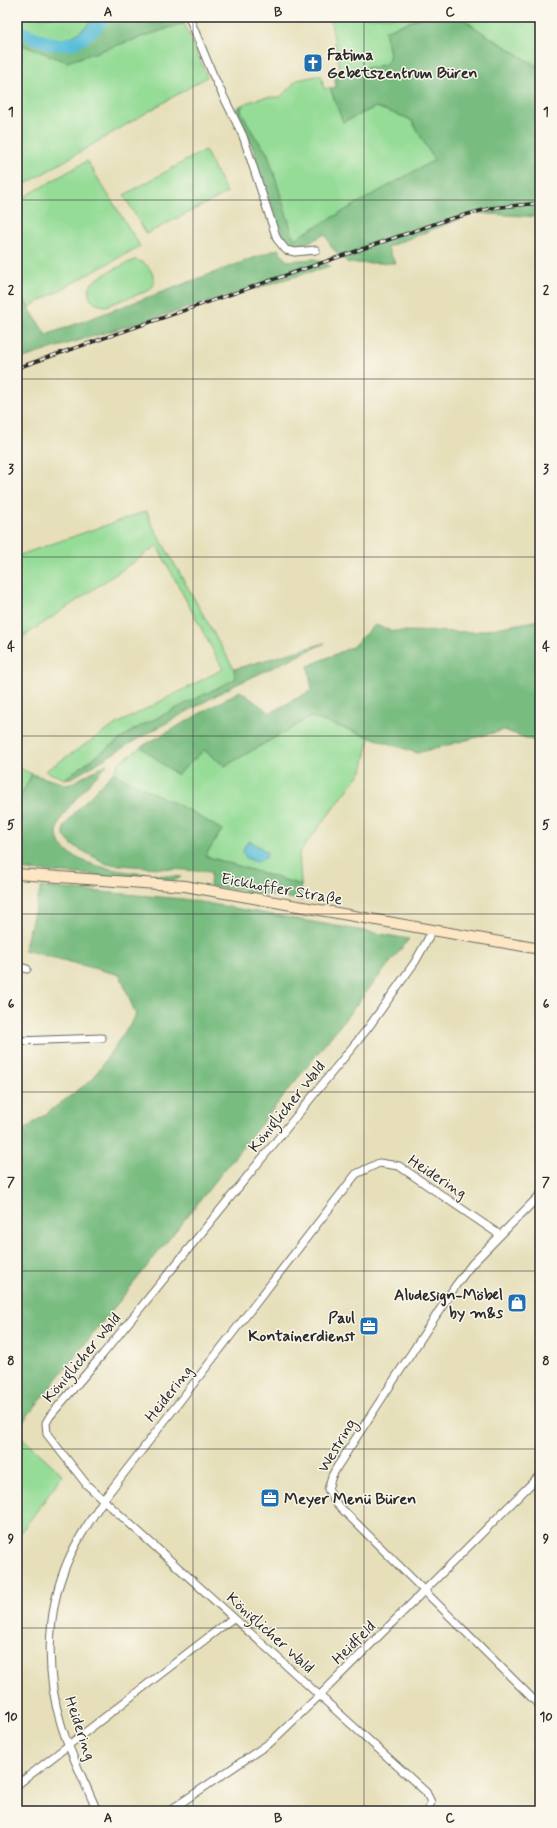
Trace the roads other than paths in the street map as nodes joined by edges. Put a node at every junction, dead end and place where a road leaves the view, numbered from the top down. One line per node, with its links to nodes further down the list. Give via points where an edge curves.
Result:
1 (189, 17): 2 (street, via 243,136 277,239 286,250)
2 (316, 250)
3 (17, 874): 4 (main road, Eickhoffer Straße, via 185,886)
4 (431, 929): 5 (main road, Eickhoffer Straße); 13 (street, Königlicher Wald, via 415,962 368,1028 48,1420 48,1434 87,1485)
5 (540, 948)
6 (17, 966): 7 (street)
7 (27, 969)
8 (102, 1038): 9 (street)
9 (17, 1041)
10 (540, 1195): 11 (street, Westring)
11 (500, 1235): 13 (street, Heidering, via 399,1166 379,1163 356,1174); 14 (street, Westring, via 456,1284 329,1483 328,1489 335,1502)
12 (540, 1475): 14 (street, Heidfeld)
13 (104, 1499): 15 (street, Königlicher Wald); 18 (street, Heidering, via 65,1568 54,1604 51,1642 52,1682 61,1724)
14 (424, 1590): 16 (street, Heidfeld); 17 (street, Westring)
15 (233, 1618): 16 (street, Königlicher Wald); 18 (street)
16 (320, 1696): 21 (street, Heidfeld, via 271,1742); 22 (street, Königlicher Wald, via 426,1792 430,1802)
17 (540, 1706)
18 (70, 1744): 19 (street); 20 (street, Heidering)
19 (17, 1785)
20 (98, 1811)
21 (169, 1811)
22 (428, 1811)

